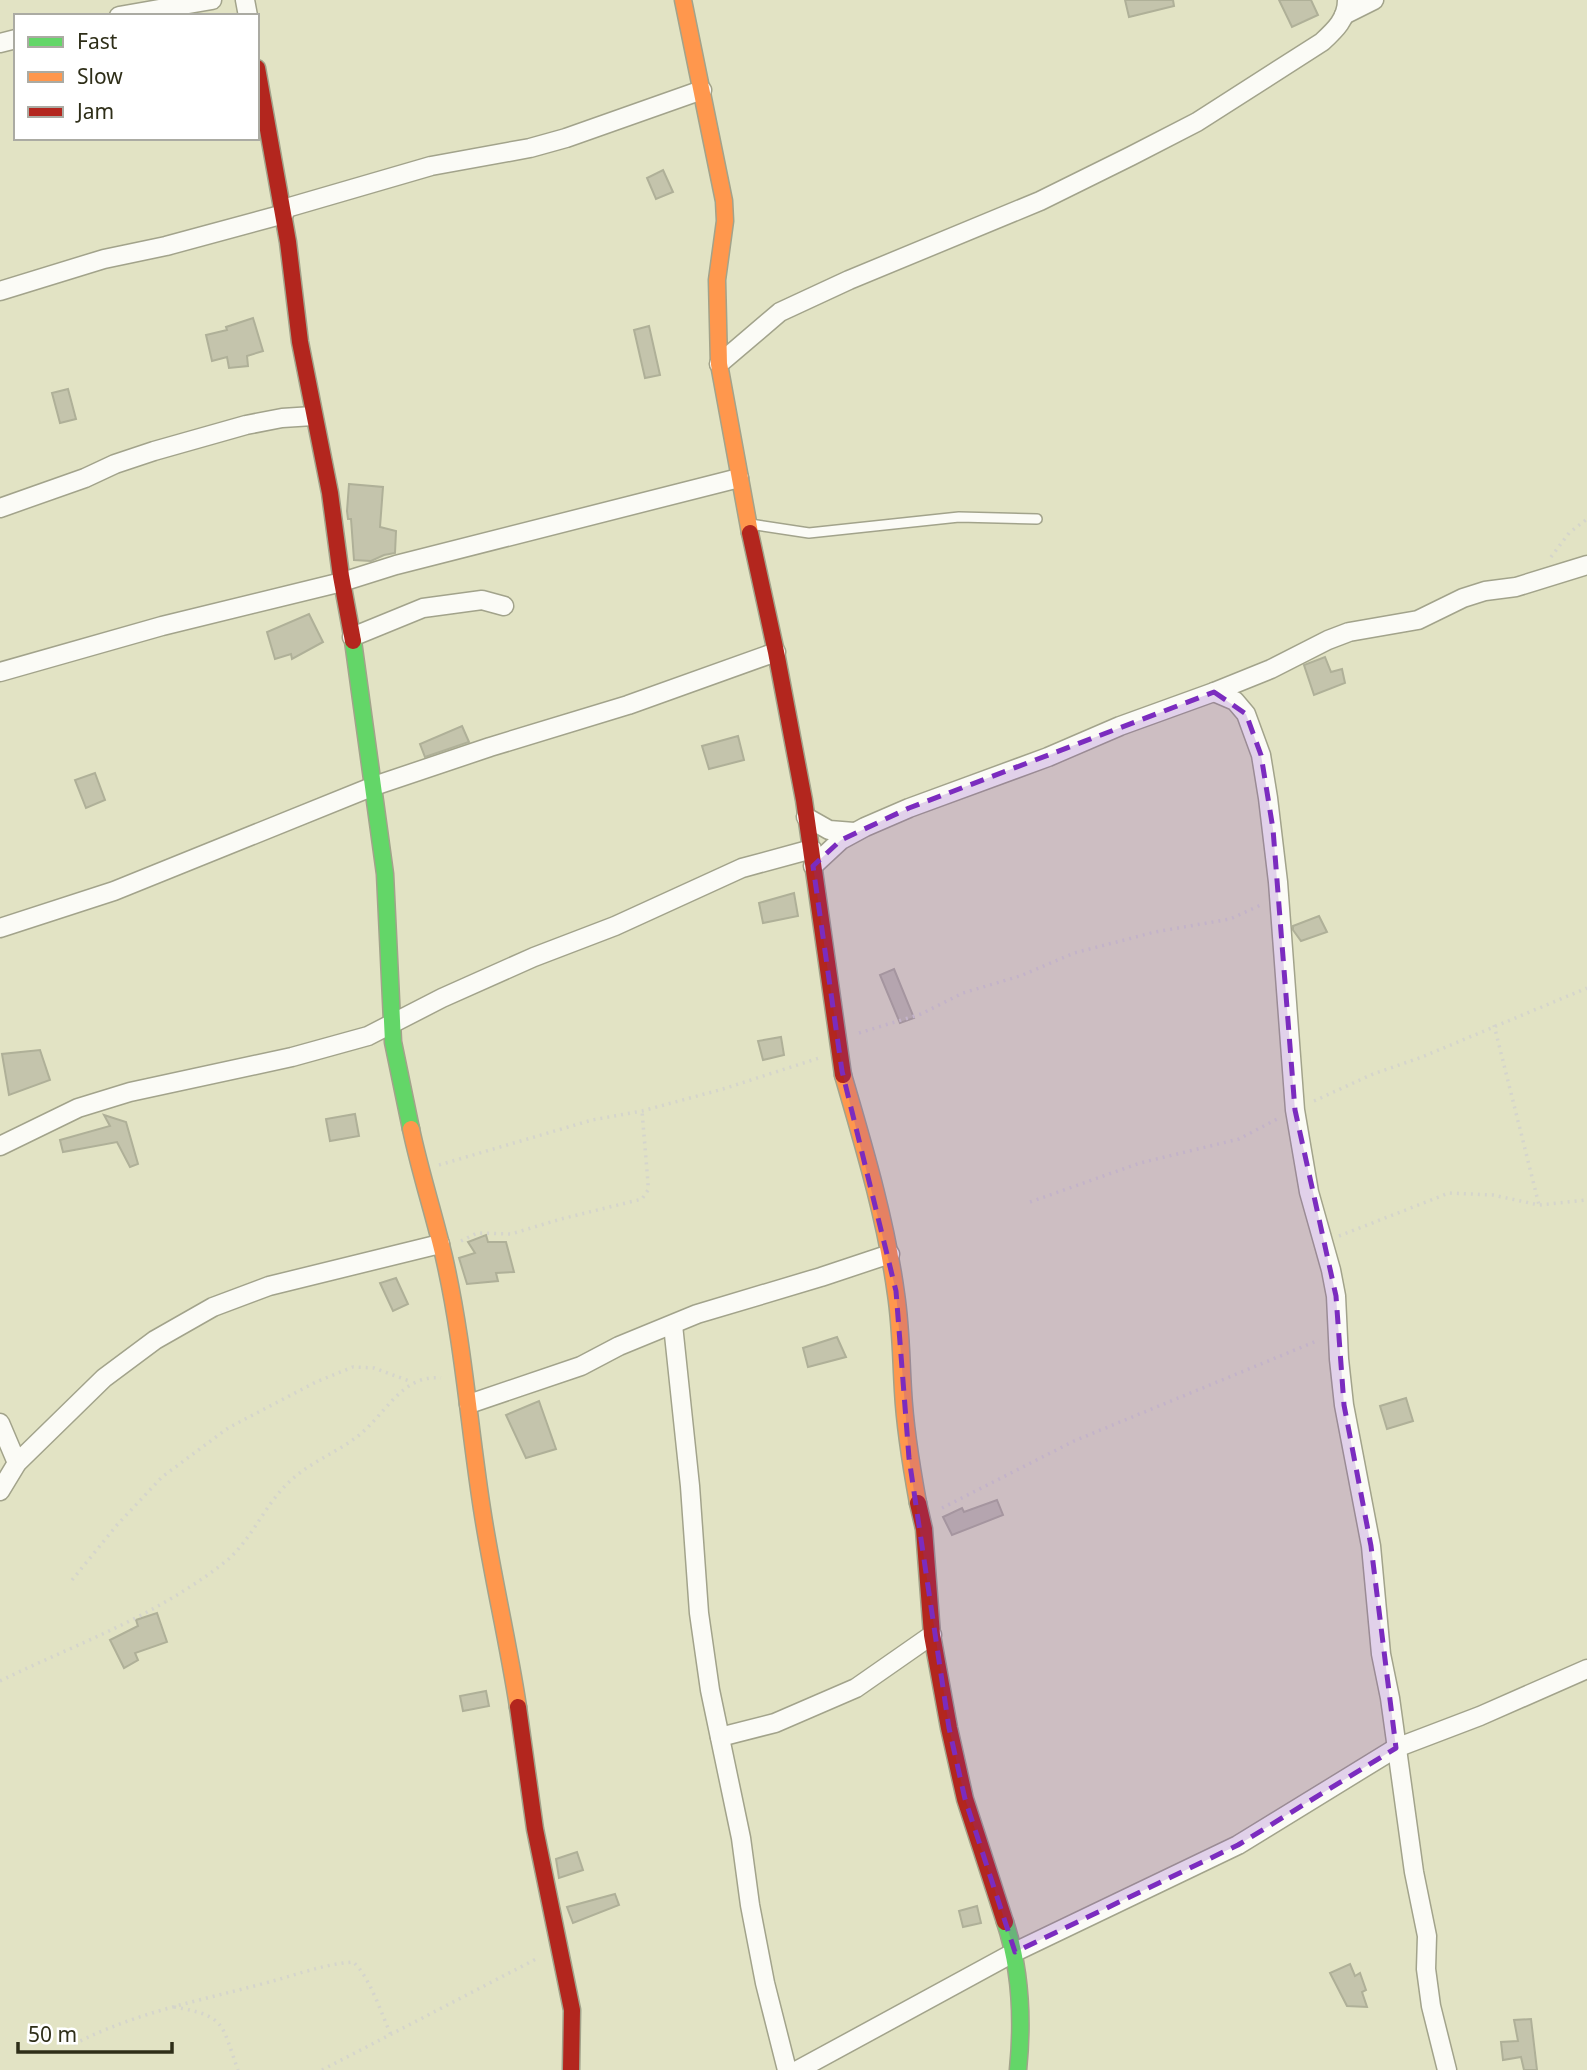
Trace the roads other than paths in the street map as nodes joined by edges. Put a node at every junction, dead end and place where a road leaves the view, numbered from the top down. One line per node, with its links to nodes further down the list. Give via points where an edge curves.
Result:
1 (212, 0): 5 (street)
2 (683, 0): 7 (street)
3 (1374, 0): 4 (street)
4 (1345, 8): 10 (street, via 1340,25 1322,42 1197,122 1040,201 780,312)
5 (131, 14)
6 (259, 79): 8 (street)
7 (702, 90): 8 (street, via 566,138 420,169); 10 (street, via 724,201 716,280)
8 (283, 211): 9 (street); 11 (street)
9 (0, 290)
10 (719, 364): 12 (street)
11 (313, 416): 13 (street, via 246,425 155,451); 17 (street)
12 (739, 478): 15 (street); 17 (street)
13 (0, 508)
14 (1037, 519): 15 (lane, via 959,517 809,533)
15 (748, 524): 20 (street)
16 (1587, 565): 22 (street, via 1463,598 1418,620 1349,632)
17 (342, 582): 19 (street); 21 (street)
18 (504, 606): 19 (street, via 482,600 423,608)
19 (352, 637): 23 (street)
20 (776, 652): 23 (street); 24 (street)
21 (0, 672)
22 (1214, 692): 25 (street); 40 (street, via 1235,701 1246,714 1261,755 1273,830 1295,1110 1309,1192 1336,1296 1345,1405 1371,1546)
23 (374, 786): 27 (street, via 114,891); 28 (street, via 386,874)
24 (806, 817): 25 (street, via 828,830); 26 (street)
25 (857, 832): 26 (street)
26 (813, 857): 28 (street, via 742,868); 31 (street, via 842,1071)
27 (0, 928)
28 (392, 1024): 29 (street, via 340,1045 78,1108); 30 (street, via 420,1170)
29 (0, 1146)
30 (442, 1251): 33 (street); 35 (street, via 269,1286 213,1307 155,1340 104,1378)
31 (890, 1254): 32 (street); 37 (street, via 902,1338 909,1458 922,1518)
32 (673, 1325): 33 (street, via 580,1366); 39 (street, via 699,1613)
33 (469, 1404): 42 (street, via 482,1510 510,1655 545,1884 572,2010)
34 (0, 1423): 35 (street)
35 (17, 1463): 36 (street)
36 (0, 1490)
37 (932, 1634): 39 (street, via 856,1688 775,1723); 41 (street, via 965,1800)
38 (1587, 1669): 40 (street)
39 (720, 1737): 43 (street, via 765,1983)
40 (1396, 1748): 41 (street, via 1238,1845); 46 (street, via 1427,1936 1430,2006)
41 (1015, 1952): 44 (street); 45 (street, via 1023,2029)
42 (571, 2070)
43 (788, 2070)
44 (798, 2070)
45 (1018, 2070)
46 (1447, 2070)

